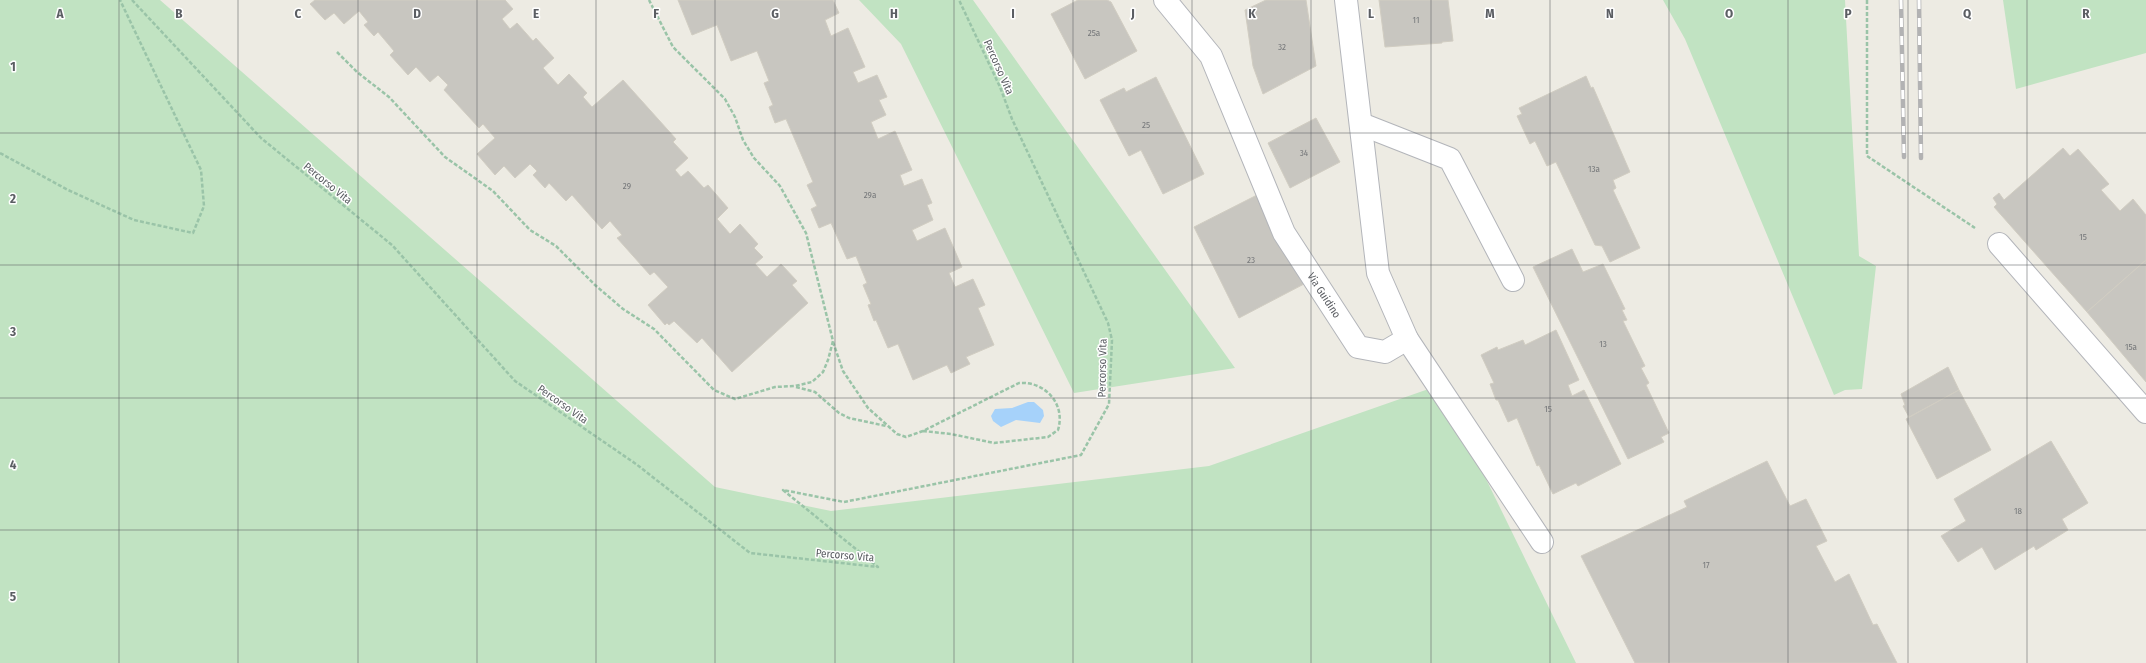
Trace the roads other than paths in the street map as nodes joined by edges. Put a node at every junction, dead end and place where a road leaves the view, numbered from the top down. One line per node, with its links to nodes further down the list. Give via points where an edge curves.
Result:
1 (1165, 0): 6 (street, Via Guidino, via 1211,56 1284,232 1358,346 1385,352)
2 (1346, 0): 3 (street)
3 (1361, 124): 5 (street, via 1450,159); 6 (street, via 1378,273)
4 (1999, 244): 7 (street)
5 (1513, 280)
6 (1407, 340): 8 (street)
7 (2146, 412)
8 (1542, 542)

